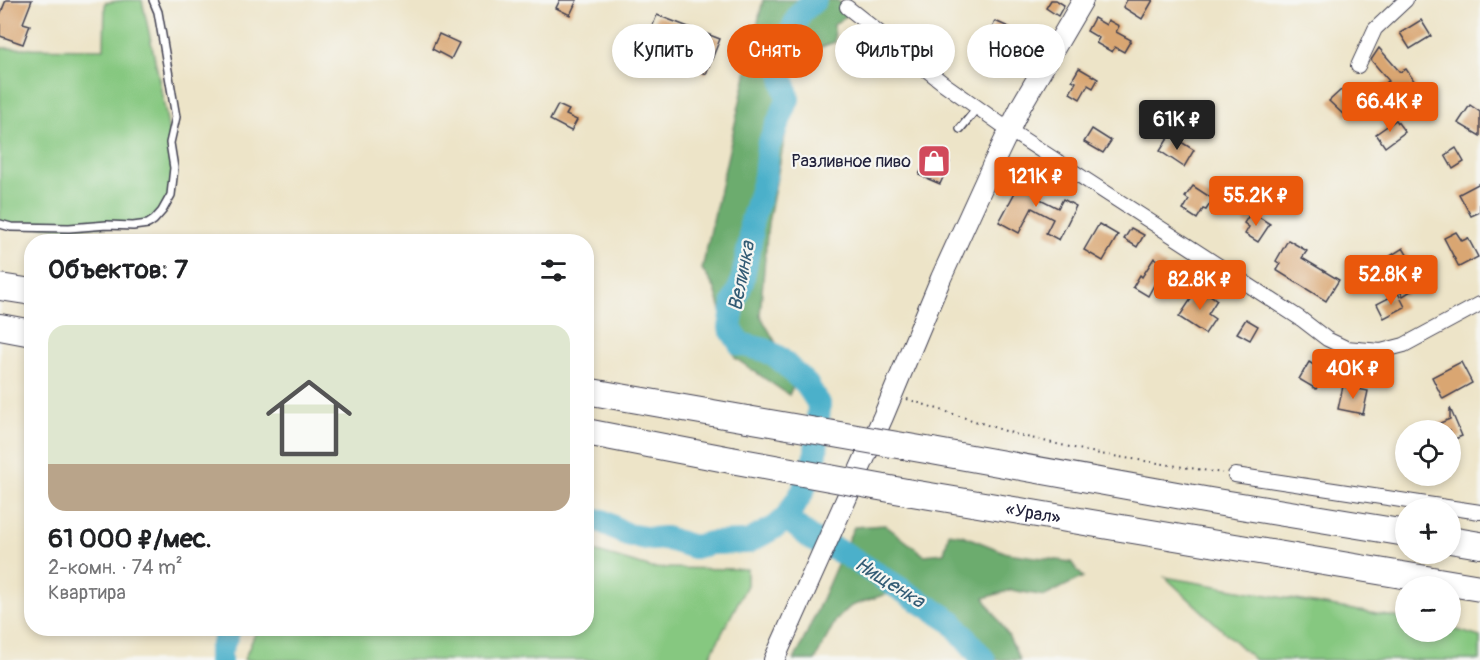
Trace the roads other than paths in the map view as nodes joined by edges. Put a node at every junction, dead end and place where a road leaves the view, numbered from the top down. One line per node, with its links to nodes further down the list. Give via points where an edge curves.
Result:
1 (153, 0): 9 (lane, via 176,117 170,143 174,168 171,195 162,211 148,224 133,226)
2 (1083, 0): 8 (street)
3 (1406, 0): 5 (street, via 1375,29)
4 (847, 7): 6 (street)
5 (1358, 66)
6 (978, 107): 7 (lane); 8 (street)
7 (960, 129)
8 (1009, 130): 12 (street, via 1346,348 1381,351 1404,345); 23 (street)
9 (0, 224)
10 (0, 287): 11 (highway)
11 (24, 291)
12 (1480, 304)
13 (0, 327): 14 (highway)
14 (24, 332)
15 (594, 392): 19 (highway, bridge)
16 (594, 434): 22 (highway, «Урал», bridge, via 912,493)
17 (1235, 476): 18 (street)
18 (1480, 512)
19 (1395, 531)
20 (1461, 542): 21 (highway)
21 (1480, 545)
22 (1480, 588)
23 (774, 660)

